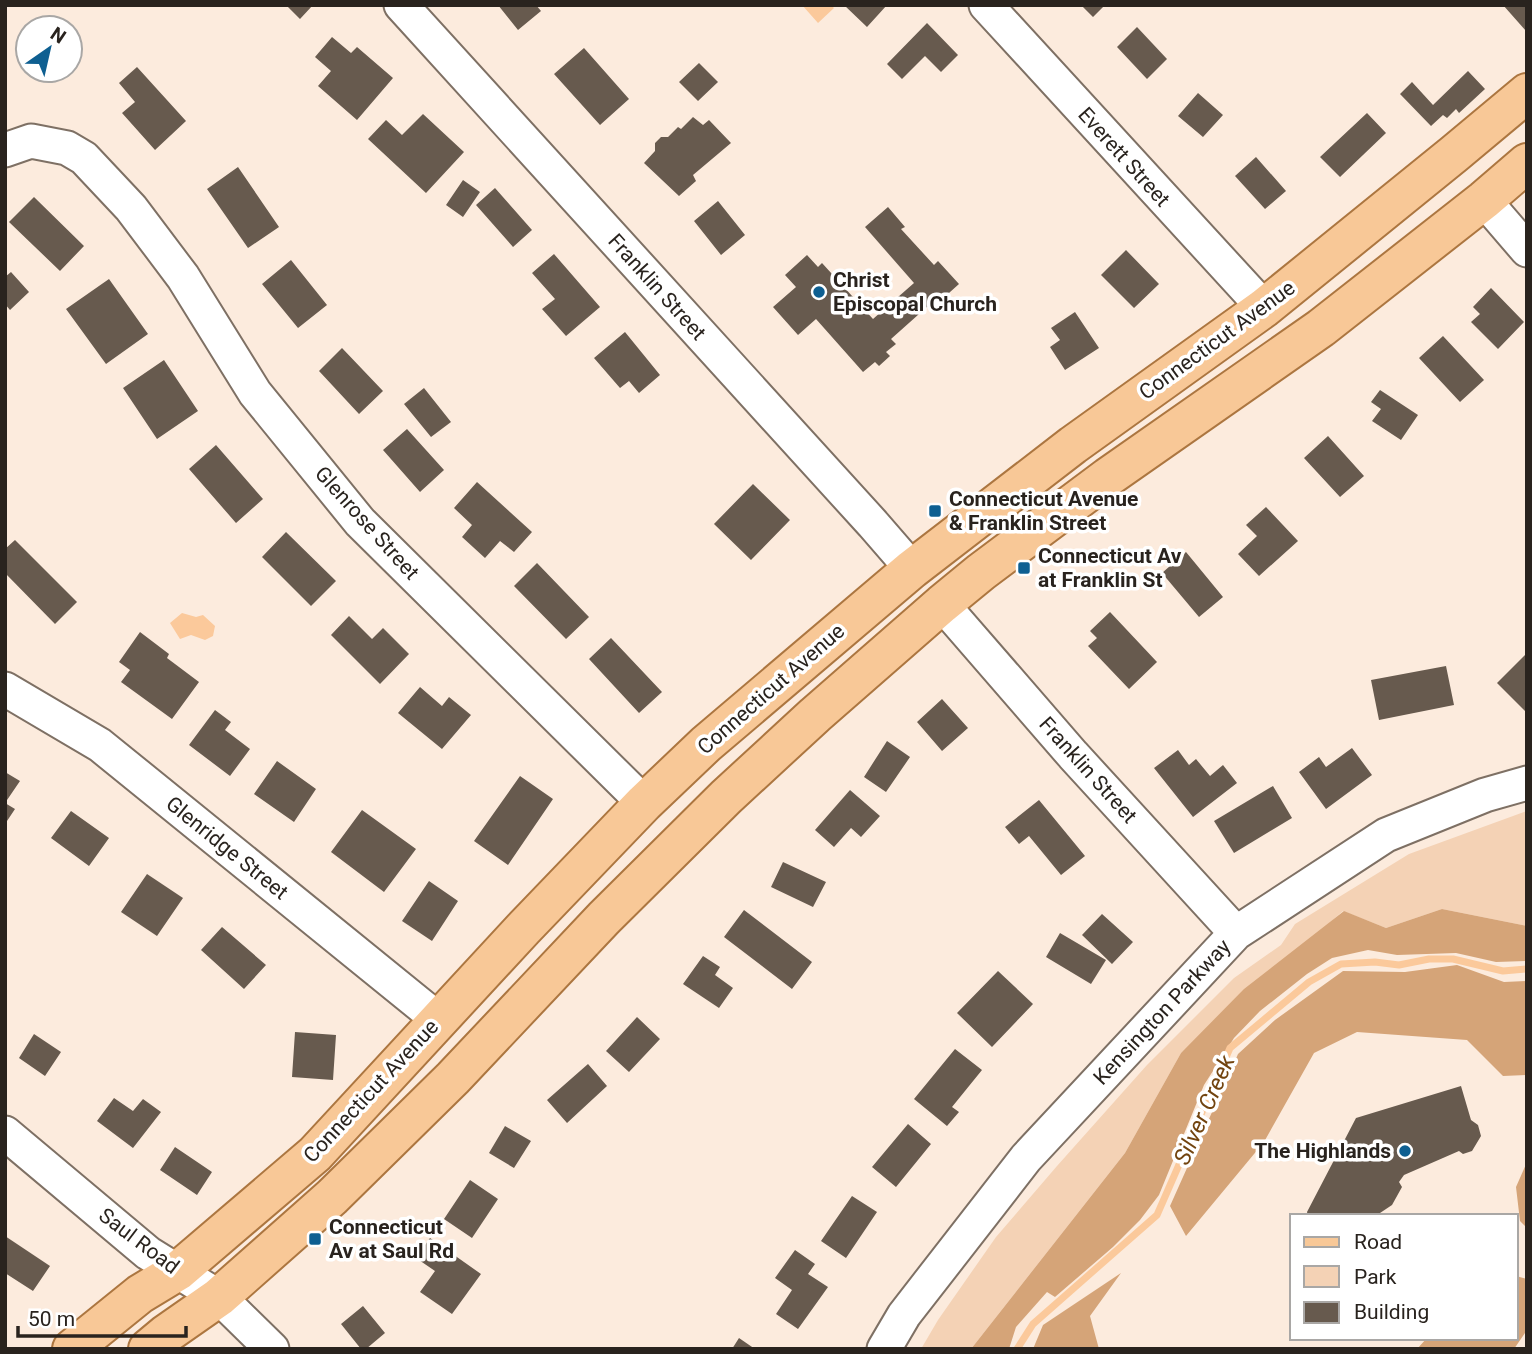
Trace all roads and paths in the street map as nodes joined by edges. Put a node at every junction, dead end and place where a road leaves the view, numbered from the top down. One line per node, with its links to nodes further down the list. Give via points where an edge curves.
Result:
1 (401, 5): 10 (street, Franklin Street)
2 (986, 5): 8 (street, Everett Street)
3 (1527, 93): 8 (main road, Connecticut Avenue)
4 (5, 150): 15 (street, Glenrose Street, via 31,141 67,148 84,158 131,208 183,277 255,393 360,522)
5 (1527, 163): 6 (main road)
6 (1484, 200): 7 (street); 11 (main road, via 1321,328 1108,477)
7 (1527, 250)
8 (1264, 308): 9 (main road, Connecticut Avenue)
9 (1016, 489): 10 (main road, Connecticut Avenue); 11 (main road, via 1007,512 938,574 936,589)
10 (912, 569): 13 (main road, via 916,580 897,612 826,675); 15 (main road, Connecticut Avenue, via 706,744)
11 (942, 604): 13 (main road); 16 (street, Franklin Street)
12 (5, 690): 17 (street, Glenridge Street, via 100,745)
13 (815, 715): 20 (main road, via 669,852 332,1197)
14 (1527, 783): 16 (street, Kensington Parkway, via 1385,835)
15 (644, 803): 17 (main road, Connecticut Avenue)
16 (1237, 933): 24 (street, Kensington Parkway, via 1026,1158 904,1315)
17 (439, 1020): 19 (main road, Connecticut Avenue, via 315,1154)
18 (5, 1133): 19 (street, Saul Road, via 148,1253)
19 (178, 1271): 20 (street, Saul Road); 21 (main road, Connecticut Avenue, via 140,1294)
20 (219, 1297): 22 (main road); 23 (street, Saul Road)
21 (72, 1349)
22 (148, 1349)
23 (272, 1349)
24 (884, 1349)

